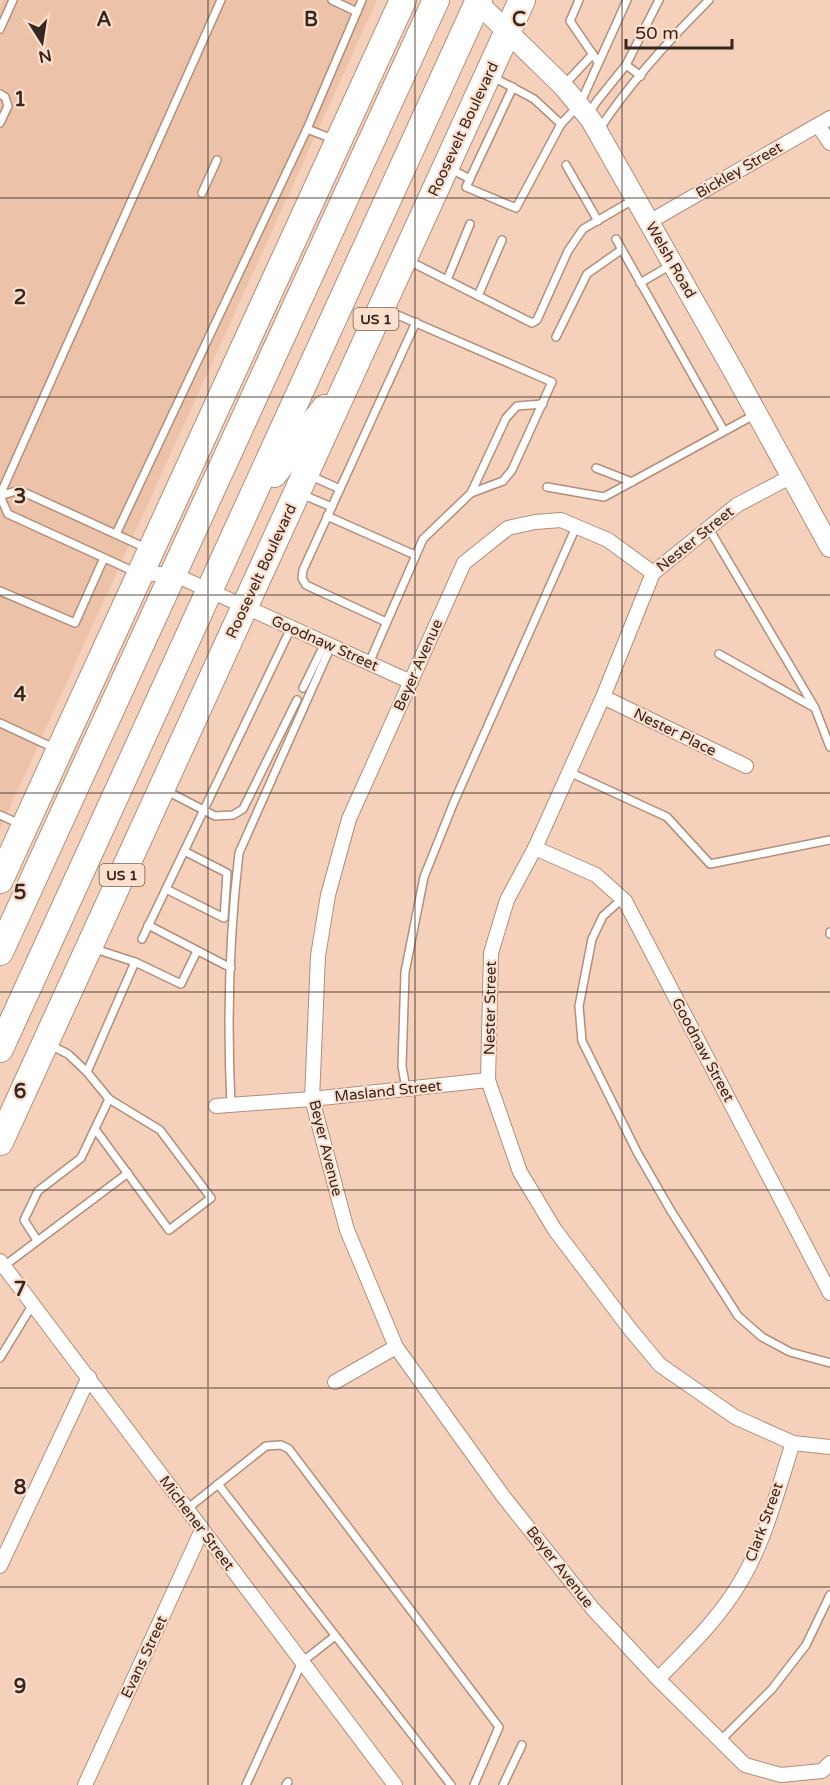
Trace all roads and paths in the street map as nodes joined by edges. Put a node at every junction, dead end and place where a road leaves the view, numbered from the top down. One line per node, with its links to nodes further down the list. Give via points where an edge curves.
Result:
1 (13, 0): 14 (lane)
2 (221, 0): 64 (lane)
3 (332, 0): 13 (lane)
4 (362, 0): 13 (lane)
5 (402, 0): 29 (highway)
6 (436, 0): 47 (highway)
7 (522, 0): 15 (highway, Roosevelt Boulevard / US 1)
8 (579, 0): 16 (lane, via 570,21)
9 (627, 0): 17 (lane)
10 (659, 0): 18 (lane)
11 (709, 0): 20 (lane)
12 (477, 1): 15 (main road, Welsh Road); 66 (highway, US 1)
13 (357, 12): 28 (lane)
14 (0, 29)
15 (507, 32): 19 (highway, Roosevelt Boulevard / US 1); 21 (main road, Welsh Road)
16 (592, 54): 17 (lane); 21 (lane)
17 (598, 62): 24 (lane)
18 (626, 65): 20 (lane); 24 (lane)
19 (488, 74): 22 (lane); 33 (highway, Roosevelt Boulevard / US 1)
20 (641, 76): 24 (lane, via 607,118)
21 (563, 86): 24 (main road, Welsh Road)
22 (513, 87): 27 (lane, via 534,99); 34 (lane)
23 (0, 94): 26 (lane, via 8,106)
24 (588, 117): 27 (lane); 36 (main road, Welsh Road)
25 (824, 121): 30 (street); 38 (street, Bickley Street)
26 (0, 123)
27 (561, 124): 34 (lane, via 516,208 466,187)
28 (307, 129): 29 (lane); 70 (lane)
29 (338, 141): 53 (highway)
30 (830, 143)
31 (217, 160): 35 (lane)
32 (566, 165): 37 (lane)
33 (445, 166): 34 (lane); 43 (highway, Roosevelt Boulevard / US 1)
34 (470, 179)
35 (202, 193)
36 (636, 199): 37 (lane); 38 (main road, Welsh Road)
37 (598, 220): 48 (lane, via 583,229 568,251 537,320 532,323)
38 (649, 222): 44 (main road, Welsh Road)
39 (470, 224): 45 (lane)
40 (616, 239): 42 (lane)
41 (502, 240): 48 (lane)
42 (621, 250): 46 (lane); 51 (lane, via 587,274)
43 (404, 258): 45 (lane); 49 (highway, Roosevelt Boulevard / US 1)
44 (673, 264): 46 (lane); 55 (main road, Welsh Road)
45 (447, 280): 48 (lane)
46 (640, 283): 56 (lane)
47 (304, 289): 53 (highway); 77 (highway)
48 (478, 296)
49 (381, 308): 50 (lane); 52 (highway, Roosevelt Boulevard / US 1)
50 (416, 322): 54 (lane, via 552,382); 62 (lane)
51 (556, 337)
52 (351, 373): 60 (highway, Roosevelt Boulevard / US 1); 66 (highway)
53 (220, 399): 72 (highway)
54 (543, 404): 63 (lane, via 512,470 503,481); 63 (lane, via 517,406 506,417)
55 (756, 413): 56 (lane); 58 (main road, Welsh Road)
56 (724, 431): 59 (lane)
57 (596, 468): 59 (lane)
58 (790, 477): 69 (street, Nester Street, via 737,505); 71 (main road, Welsh Road)
59 (632, 482): 61 (lane, via 604,497)
60 (301, 483): 62 (lane); 65 (lane); 80 (highway, Roosevelt Boulevard / US 1)
61 (547, 487)
62 (340, 489): 65 (lane)
63 (471, 493): 73 (lane, via 423,539)
64 (0, 496): 70 (lane, via 19,490); 74 (lane, via 8,514)
65 (332, 507): 67 (lane)
66 (247, 510): 79 (highway, US 1)
67 (327, 516): 73 (lane); 81 (lane, via 302,578 306,585)
68 (576, 526): 75 (street, Beyer Avenue, via 608,540); 86 (street, Beyer Avenue, via 561,520 508,528 464,563); 117 (lane, via 424,877 405,972 402,1066)
69 (708, 527): 75 (street, Nester Street); 90 (lane)
70 (116, 534): 72 (lane)
71 (830, 548)
72 (151, 550): 76 (highway); 77 (street, Goodnaw Street)
73 (416, 555): 81 (lane)
74 (104, 558): 76 (lane); 78 (lane, via 75,624)
75 (653, 573): 88 (street, Nester Street)
76 (140, 574): 77 (street, Goodnaw Street); 93 (highway)
77 (173, 574): 79 (street, Goodnaw Street); 110 (highway)
78 (0, 591)
79 (209, 591): 80 (street, Goodnaw Street); 114 (highway, US 1)
80 (245, 607): 82 (street, Goodnaw Street); 96 (highway, Roosevelt Boulevard / US 1)
81 (386, 622): 85 (lane)
82 (291, 628): 83 (street, Goodnaw Street); 97 (lane)
83 (328, 644): 85 (street, Goodnaw Street); 87 (lane); 112 (lane, via 239,853)
84 (718, 654): 90 (lane)
85 (369, 663): 86 (street, Goodnaw Street)
86 (411, 682): 119 (street, Beyer Avenue, via 349,819 328,895 318,956)
87 (303, 688)
88 (603, 697): 94 (street, Nester Place); 95 (street, Nester Street)
89 (297, 700): 97 (lane, via 243,809 233,815 215,816)
90 (815, 708): 92 (lane)
91 (0, 723): 93 (lane)
92 (830, 747)
93 (59, 751): 99 (highway)
94 (746, 766)
95 (569, 772): 100 (lane, via 667,817 710,864); 101 (street, Nester Street)
96 (162, 789): 97 (lane); 108 (highway, Roosevelt Boulevard / US 1)
97 (204, 809): 102 (lane)
98 (0, 815): 99 (lane)
99 (25, 826): 103 (highway)
100 (830, 840)
101 (536, 848): 105 (street, Goodnaw Street, via 596,875); 116 (street, Nester Street, via 507,900 491,952)
102 (184, 851): 104 (lane); 104 (lane, via 227,873 224,918)
103 (0, 880)
104 (166, 889): 106 (lane)
105 (622, 899): 127 (street, Goodnaw Street); 131 (lane, via 603,916 592,939 579,1006 582,1041 637,1152 738,1316 762,1337 790,1352)
106 (148, 925): 107 (lane); 109 (lane)
107 (141, 939)
108 (89, 947): 111 (lane); 113 (highway, Roosevelt Boulevard / US 1)
109 (197, 951): 111 (lane, via 181,984); 112 (lane)
110 (0, 952)
111 (135, 962): 115 (lane)
112 (231, 968): 120 (lane)
113 (45, 1042): 115 (lane, via 68,1054); 123 (highway, Roosevelt Boulevard / US 1)
114 (0, 1049)
115 (87, 1072): 118 (lane)
116 (488, 1080): 117 (street, Masland Street); 134 (street, Nester Street, via 520,1172 555,1230 660,1365 735,1418)
117 (406, 1089): 119 (street, Masland Street)
118 (109, 1099): 122 (lane); 124 (lane, via 160,1130 211,1198 170,1230)
119 (312, 1099): 120 (street, Masland Street); 129 (street, Beyer Avenue, via 347,1230)
120 (231, 1105): 121 (street, Masland Street)
121 (216, 1106)
122 (95, 1129): 124 (lane); 125 (lane, via 81,1158 38,1191 24,1220)
123 (0, 1142)
124 (128, 1173): 125 (lane)
125 (37, 1240): 126 (lane)
126 (2, 1263): 128 (street, Michener Street)
127 (830, 1293)
128 (33, 1304): 130 (lane); 132 (street, Michener Street)
129 (396, 1347): 133 (street); 143 (street, Beyer Avenue, via 503,1496 593,1609)
130 (0, 1358)
131 (830, 1363)
132 (89, 1377): 137 (street, Michener Street); 139 (street)
133 (334, 1382)
134 (793, 1443): 135 (street, Nester Street); 143 (street, Clark Street, via 759,1544 741,1581 708,1629)
135 (830, 1447)
136 (218, 1484): 137 (lane); 141 (lane); 151 (lane, via 266,1446 281,1444 289,1449 499,1727)
137 (187, 1509): 138 (street, Michener Street)
138 (202, 1530): 142 (street, Michener Street); 147 (street, Evans Street)
139 (0, 1566)
140 (830, 1595): 144 (lane, via 806,1646 772,1689)
141 (336, 1636): 142 (lane); 150 (lane)
142 (302, 1662): 148 (lane); 149 (street, Michener Street)
143 (658, 1679): 144 (street, Beyer Avenue)
144 (720, 1741): 146 (street, Beyer Avenue, via 745,1765 781,1775)
145 (522, 1745): 152 (lane)
146 (824, 1767)
147 (86, 1785)
148 (246, 1785)
149 (395, 1785)
150 (451, 1785)
151 (474, 1785)
152 (503, 1785)

